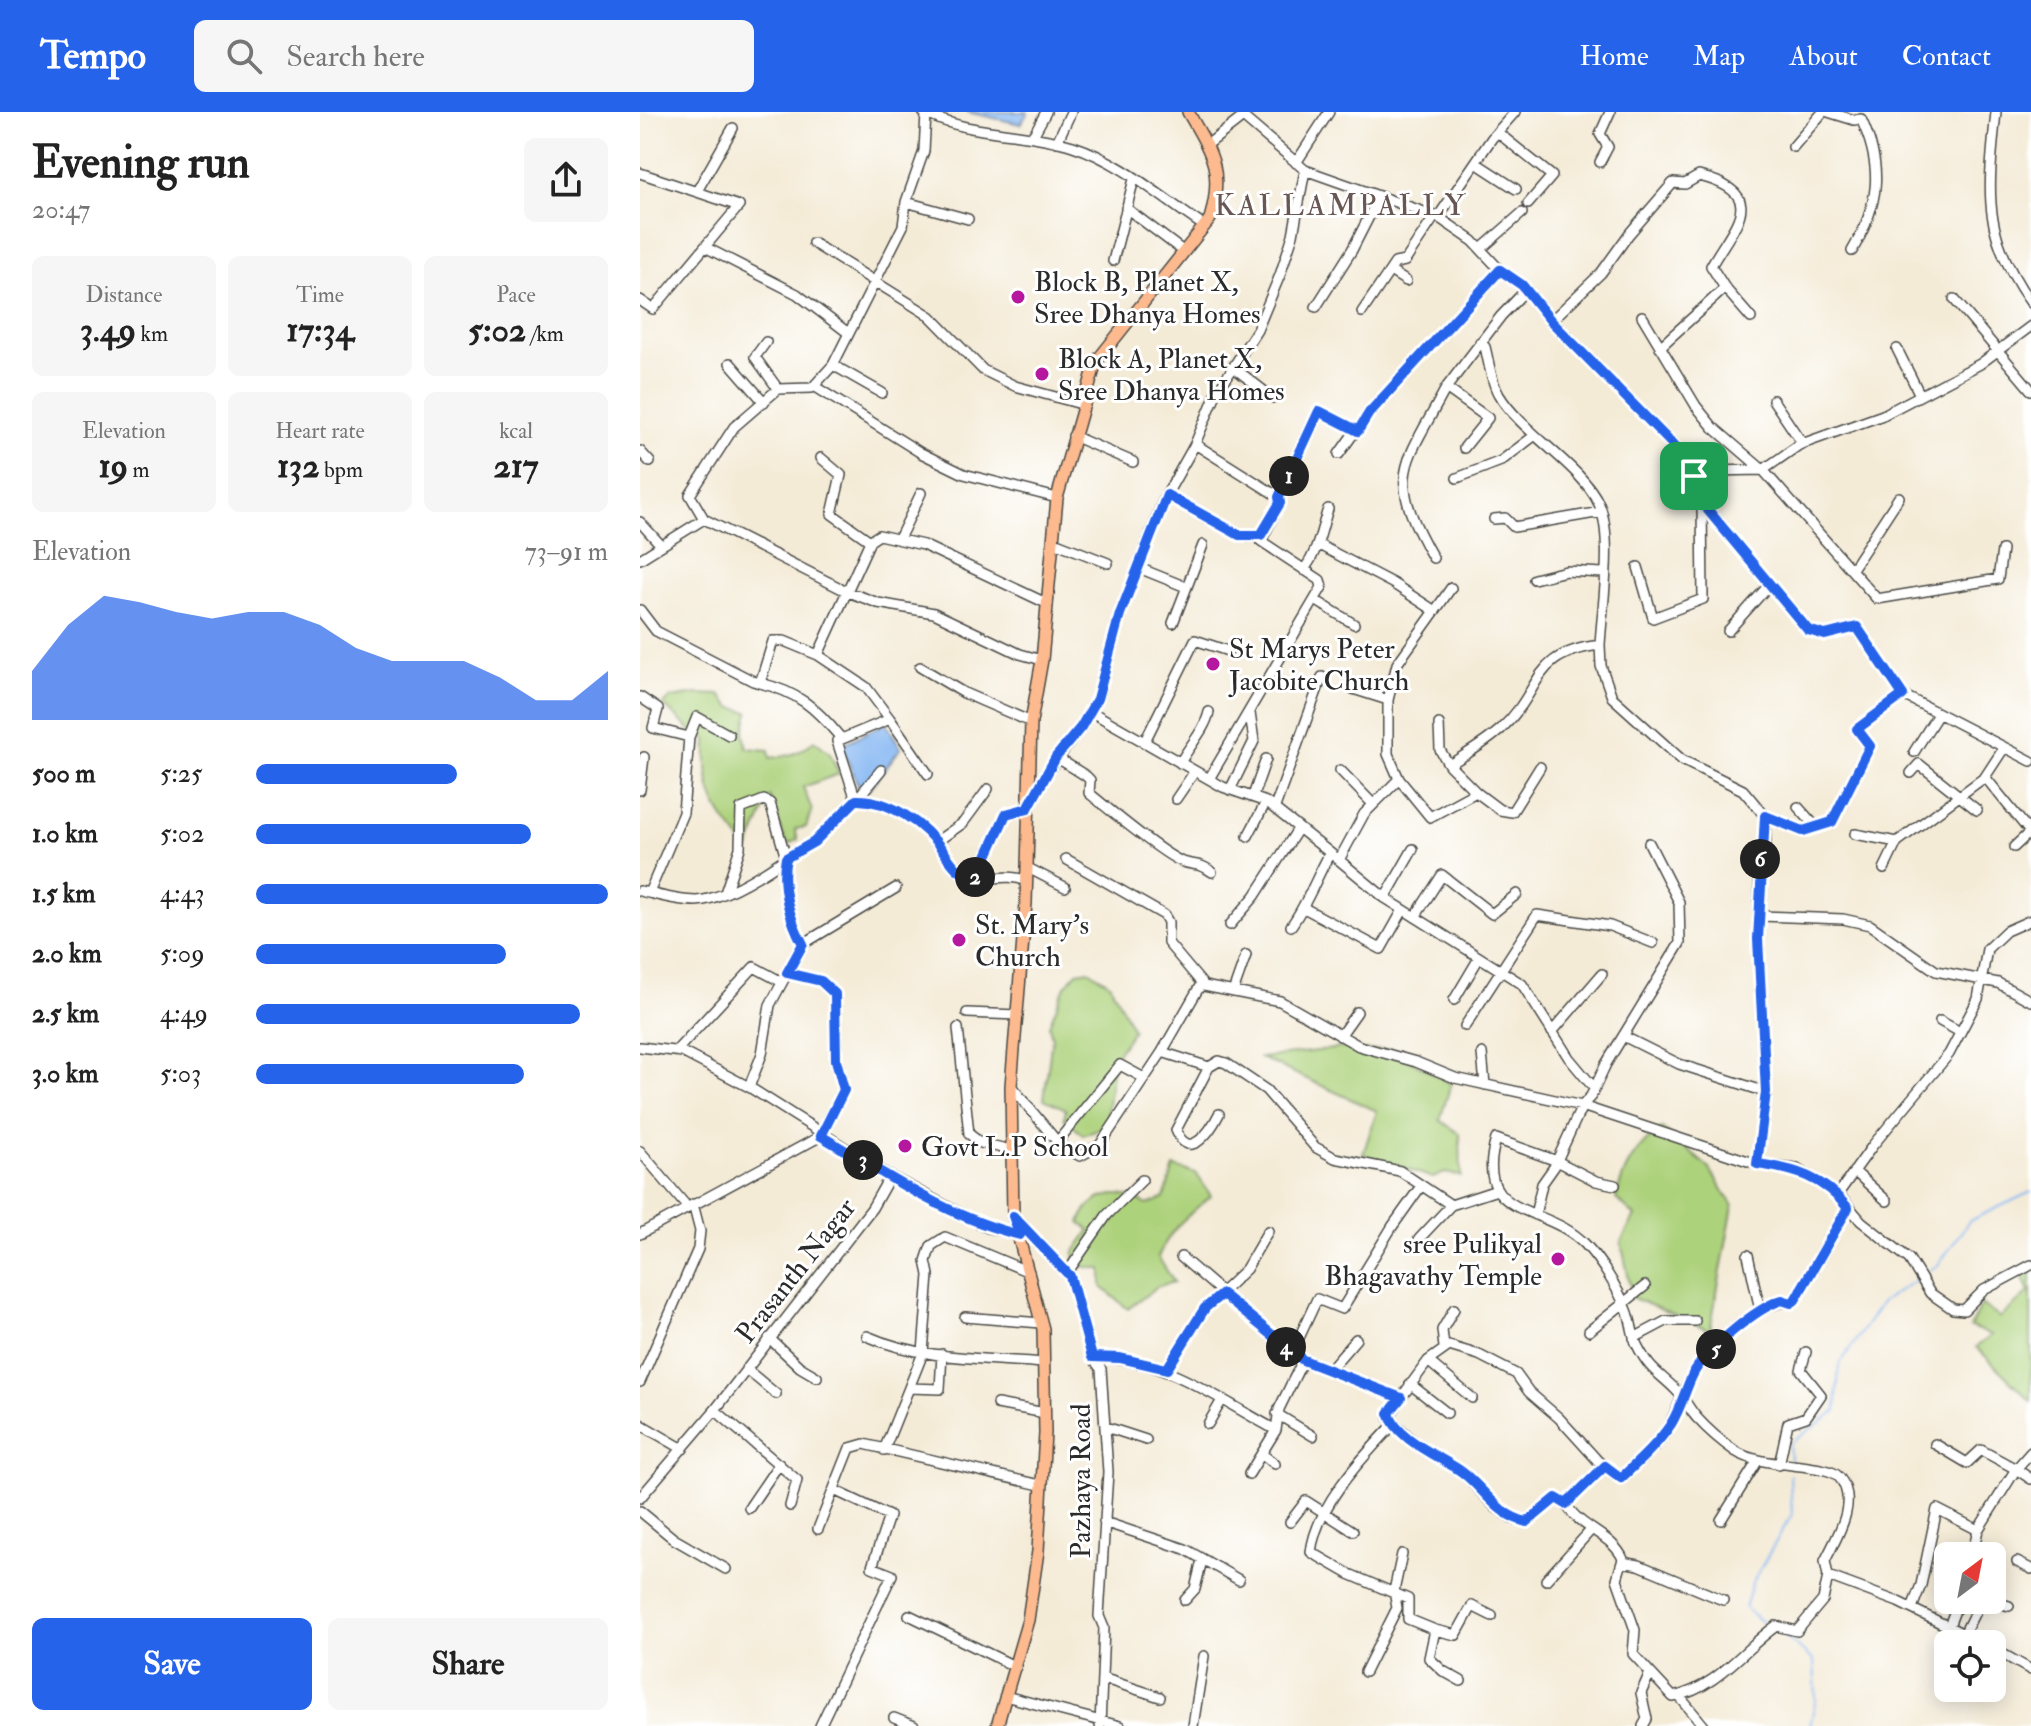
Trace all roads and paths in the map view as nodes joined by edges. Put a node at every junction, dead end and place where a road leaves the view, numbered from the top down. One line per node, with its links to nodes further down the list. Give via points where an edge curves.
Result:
1 (1046, 112): 13 (street)
2 (1071, 112): 14 (street)
3 (1188, 112): 15 (main road)
4 (1329, 112): 18 (street)
5 (1515, 112): 12 (street)
6 (1610, 112): 17 (street, via 1600,134 1608,147)
7 (1825, 112): 16 (street); 35 (street, via 1861,119 1871,140 1877,194)
8 (1996, 112): 45 (street, via 1989,190 1994,228 2001,255)
9 (924, 113): 13 (street, via 946,123); 26 (street, via 924,151)
10 (1245, 114): 15 (street); 18 (street)
11 (733, 128): 24 (street)
12 (1497, 132): 19 (street); 33 (street, via 1552,176)
13 (1033, 136): 14 (street)
14 (1057, 142): 22 (street, via 1101,158)
15 (1207, 145): 30 (main road, via 1218,176)
16 (1793, 147)
17 (1600, 162)
18 (1296, 163): 20 (street)
19 (1476, 163): 23 (street); 28 (street)
20 (1305, 170): 25 (street); 60 (street, via 1280,275 1257,330)
21 (640, 173): 24 (street)
22 (1134, 179): 27 (street); 30 (street)
23 (1516, 189)
24 (697, 191): 32 (street, via 739,206)
25 (1379, 197): 28 (street); 46 (street)
26 (906, 202): 29 (street); 39 (street, via 903,226)
27 (1126, 208): 34 (street); 36 (street)
28 (1437, 216): 33 (street); 38 (street, via 1405,261)
29 (968, 219)
30 (1204, 226): 34 (main road)
31 (813, 243): 39 (street)
32 (705, 247): 44 (street, via 653,309); 52 (street, via 785,287)
33 (1481, 249): 37 (street)
34 (1183, 251): 70 (main road, via 1096,362)
35 (1852, 251)
36 (1113, 261)
37 (1500, 270): 42 (street); 71 (street)
38 (1390, 271): 40 (street); 47 (street)
39 (878, 281): 52 (street); 70 (street, via 930,316 983,370 1015,386)
40 (1406, 281)
41 (1725, 288): 49 (street); 50 (street, via 1711,266 1742,219 1741,204 1721,182 1699,176 1685,184 1673,183 1601,273); 55 (street)
42 (1526, 290): 50 (street); 54 (street)
43 (1954, 299): 57 (street)
44 (640, 300)
45 (2031, 303)
46 (1316, 307)
47 (1362, 312)
48 (1642, 316): 55 (street)
49 (1751, 318)
50 (1551, 321): 83 (street, via 1641,408)
51 (2031, 326): 57 (street)
52 (847, 332): 59 (street)
53 (766, 342): 63 (street, via 755,357)
54 (1480, 342): 62 (street); 73 (street, via 1497,393)
55 (1660, 347): 82 (street, via 1713,427)
56 (1897, 349): 66 (street)
57 (1996, 352): 64 (street); 66 (street)
58 (730, 363): 69 (street)
59 (833, 365): 61 (street); 65 (street)
60 (1233, 367): 67 (street); 75 (street)
61 (814, 386): 63 (street); 89 (street, via 964,474)
62 (1446, 388): 76 (street, via 1488,418); 104 (street, via 1404,468 1412,521)
63 (778, 389): 69 (street)
64 (2031, 390)
65 (882, 393)
66 (1920, 395): 74 (street, via 1861,424)
67 (1273, 398)
68 (1773, 400): 74 (street)
69 (764, 402): 93 (street, via 734,427 694,486 692,504)
70 (1085, 405): 72 (main road)
71 (1356, 430): 78 (street); 87 (street, via 1319,411)
72 (1073, 436): 81 (street); 89 (main road)
73 (1534, 436): 84 (street, via 1501,461); 92 (street, via 1589,488)
74 (1802, 443): 82 (street)
75 (1195, 444): 86 (street); 87 (street)
76 (1464, 448)
77 (640, 451): 80 (street)
78 (1339, 454)
79 (821, 458): 98 (street, via 841,475 832,514)
80 (650, 462)
81 (1133, 462)
82 (1763, 470): 83 (street); 109 (street)
83 (1694, 476): 90 (street)
84 (1457, 478)
85 (921, 493): 97 (street)
86 (1167, 495): 96 (street, via 1239,535); 108 (street)
87 (1279, 497): 96 (street)
88 (1899, 497): 109 (street)
89 (1057, 498): 99 (main road)
90 (1702, 503): 107 (street, via 1703,599 1653,618); 113 (street)
91 (1328, 509): 102 (street)
92 (1601, 512): 94 (street, via 1514,527 1505,518); 111 (street, via 1606,528)
93 (704, 519): 100 (street); 116 (street)
94 (1494, 519)
95 (640, 522): 100 (street)
96 (1261, 535): 110 (street, via 1264,545)
97 (899, 539): 98 (street, via 879,535); 118 (street, via 973,566)
98 (870, 541): 116 (street)
99 (1054, 542): 106 (street); 118 (main road)
100 (660, 544): 105 (street)
101 (1203, 545): 114 (street)
102 (1319, 545): 110 (street); 120 (street)
103 (2002, 550): 109 (street, via 1998,579 1944,586 1926,594 1877,599)
104 (1433, 558)
105 (640, 559)
106 (1108, 563)
107 (1638, 567)
108 (1139, 568): 114 (street); 135 (street)
109 (1852, 569)
110 (1304, 570): 117 (street, via 1320,580)
111 (1603, 573): 112 (street, via 1566,571); 124 (street)
112 (1534, 579)
113 (1770, 584): 123 (street); 132 (street, via 1808,630 1825,635 1857,627)
114 (1186, 587): 121 (street)
115 (1451, 588): 120 (street)
116 (848, 592): 126 (street); 127 (street, via 934,613)
117 (1315, 600): 122 (street); 137 (street)
118 (1048, 604): 127 (main road)
119 (640, 610): 130 (street, via 656,631)
120 (1435, 611): 134 (street, via 1397,664)
121 (1173, 623)
122 (1354, 624)
123 (1728, 631)
124 (1600, 645): 153 (street, via 1561,653 1500,731); 176 (street, via 1612,697 1682,760 1743,790)
125 (1228, 651): 145 (street, via 1195,640)
126 (818, 655): 130 (street, via 773,641); 139 (street, via 866,687)
127 (1042, 660): 140 (main road)
128 (920, 667): 140 (street)
129 (1322, 677): 172 (street)
130 (760, 683): 144 (street, via 789,690 813,704)
131 (1353, 689): 134 (street)
132 (1903, 695): 138 (street); 177 (street, via 1857,729 1870,746 1832,822)
133 (640, 697): 143 (street, via 658,709 653,728)
134 (1388, 700): 162 (street, via 1388,754)
135 (1090, 711): 145 (street); 149 (street)
136 (1209, 712): 152 (street)
137 (1250, 713): 161 (street); 165 (street, via 1254,741)
138 (1938, 714): 146 (street); 147 (street)
139 (890, 719): 144 (street); 159 (street)
140 (1031, 722): 174 (main road)
141 (1439, 724): 153 (street, via 1440,750)
142 (729, 735): 143 (street, via 697,717)
143 (689, 737): 198 (street, via 683,813)
144 (840, 737): 170 (street, via 837,744)
145 (1144, 743): 152 (street)
146 (2004, 748): 151 (street); 160 (street)
147 (1914, 752)
148 (644, 757): 164 (street)
149 (1056, 757): 174 (street); 192 (street, via 1086,776 1089,793 1141,833 1182,862 1199,862)
150 (1266, 759): 168 (street)
151 (2031, 761)
152 (1180, 763): 157 (street)
153 (1449, 765): 166 (street)
154 (1540, 767): 166 (street, via 1512,812 1500,810)
155 (881, 770): 170 (street)
156 (1340, 770): 171 (street)
157 (1195, 771): 161 (street); 169 (street)
158 (1911, 773): 167 (street, via 1919,764)
159 (928, 774)
160 (1985, 777): 167 (street); 184 (street, via 2030,832)
161 (1209, 779): 165 (street)
162 (1399, 779): 166 (street, via 1430,817); 171 (street)
163 (988, 789): 181 (street, via 963,823)
164 (640, 790)
165 (1230, 790): 168 (street)
166 (1476, 792)
167 (1960, 793): 175 (street); 182 (street)
168 (1253, 796): 172 (street)
169 (1176, 799)
170 (856, 800): 181 (street, via 878,799); 187 (street, via 814,842)
171 (1372, 803): 189 (street)
172 (1270, 804): 178 (street); 180 (street)
173 (1798, 807): 177 (street)
174 (1028, 808): 190 (main road); 193 (street, via 1006,814)
175 (1977, 810)
176 (1765, 816): 177 (street, via 1803,831); 203 (street)
177 (1816, 827)
178 (1298, 829): 186 (street); 206 (street)
179 (1855, 834): 182 (street)
180 (1248, 836)
181 (936, 842): 193 (street, via 952,867)
182 (1897, 842): 191 (street)
183 (1649, 843): 229 (street, via 1679,902 1682,930 1669,965)
184 (2014, 847)
185 (1413, 849): 200 (street)
186 (1330, 853): 189 (street); 201 (street)
187 (786, 858): 197 (street, via 760,877); 197 (street, via 770,803 743,807 740,848); 209 (street, via 783,870 793,926)
188 (1066, 859): 216 (street, via 1164,915 1168,943)
189 (1339, 860): 200 (street)
190 (1028, 868): 194 (main road); 195 (street)
191 (1884, 869)
192 (1212, 872)
193 (977, 878): 194 (street, via 1011,875)
194 (1027, 881): 222 (main road)
195 (1065, 887)
196 (896, 888): 209 (street)
197 (726, 890): 198 (street, via 699,901)
198 (644, 892)
199 (1517, 894): 204 (street, via 1492,914 1442,875)
200 (1385, 898): 202 (street)
201 (1304, 908): 202 (street, via 1381,949); 207 (street)
202 (1403, 910): 204 (street)
203 (1760, 916): 215 (street, via 1858,921 1936,971); 240 (street)
204 (1415, 917): 211 (street)
205 (2031, 920): 215 (street, via 1993,940)
206 (1230, 925)
207 (1291, 926)
208 (1653, 943): 212 (street, via 1610,926 1537,915)
209 (803, 944): 214 (street)
210 (1246, 955): 217 (street)
211 (1479, 958): 212 (street); 218 (street)
212 (1501, 972): 224 (street); 226 (street, via 1522,984)
213 (1602, 974): 226 (street)
214 (785, 978): 231 (street, via 754,967); 238 (street, via 770,1005 762,1054); 243 (street, via 821,981 835,994 836,1060 844,1090)
215 (1983, 981): 219 (street); 227 (street)
216 (1201, 984): 217 (street); 232 (street)
217 (1233, 992): 228 (street, via 1280,1001)
218 (1454, 1000)
219 (2031, 1001)
220 (1357, 1012): 228 (street)
221 (967, 1013): 222 (street)
222 (1018, 1015): 237 (main road)
223 (1940, 1021): 227 (street)
224 (1465, 1026)
225 (958, 1028): 245 (street, via 969,1134 981,1143)
226 (1552, 1032): 239 (street)
227 (1960, 1032): 249 (street, via 1949,1054)
228 (1340, 1036): 236 (street)
229 (1623, 1036): 239 (street); 240 (street, via 1679,1064)
230 (640, 1047): 231 (street)
231 (676, 1051): 238 (street)
232 (1162, 1052): 234 (street); 235 (street)
233 (1482, 1053): 236 (street)
234 (1209, 1067): 242 (street, via 1176,1130 1179,1138 1198,1143); 253 (street, via 1226,1063 1266,1090 1315,1147 1335,1158 1400,1171)
235 (1144, 1078): 244 (street, via 1120,1065); 244 (street, via 1100,1145 1080,1156)
236 (1485, 1085): 241 (street)
237 (1011, 1086): 244 (street); 245 (main road)
238 (749, 1087): 243 (street)
239 (1594, 1088): 241 (street)
240 (1766, 1092): 248 (street)
241 (1582, 1106): 247 (street); 248 (street)
242 (1219, 1114)
243 (821, 1136): 250 (street); 258 (street)
244 (1058, 1141)
245 (1011, 1150): 261 (main road)
246 (640, 1151): 258 (street)
247 (1557, 1161): 252 (street); 254 (street, via 1496,1139 1491,1173); 260 (street, via 1542,1184)
248 (1757, 1164): 255 (street, via 1797,1169)
249 (1854, 1171): 255 (street); 256 (street)
250 (890, 1176): 264 (street, via 988,1228); 281 (street, Prasanth Nagar, via 872,1208)
251 (1142, 1180): 270 (street, via 1107,1215)
252 (1615, 1185)
253 (1421, 1186): 257 (street); 287 (street, via 1342,1309 1317,1299)
254 (1497, 1190): 257 (street); 260 (street, via 1508,1203)
255 (1838, 1194): 259 (street)
256 (1887, 1201)
257 (1451, 1205): 265 (street)
258 (691, 1206): 263 (street); 297 (street, via 700,1231 698,1249)
259 (1848, 1208): 268 (street, via 1909,1259 1930,1293 1953,1309 1964,1310 1984,1290); 275 (street, via 1795,1300)
260 (1535, 1215): 273 (street, via 1565,1227 1585,1244)
261 (1013, 1216): 264 (main road); 270 (street, Pazhaya Road)
262 (1268, 1231): 272 (street, via 1246,1269)
263 (640, 1234)
264 (1020, 1235): 269 (main road)
265 (1419, 1239)
266 (1748, 1255): 275 (street)
267 (1181, 1257): 272 (street)
268 (2031, 1265)
269 (1029, 1272): 278 (main road); 286 (street, via 940,1238 926,1261)
270 (1067, 1273): 289 (street, Pazhaya Road)
271 (1645, 1286): 273 (street)
272 (1222, 1294): 287 (street); 294 (street, via 1205,1308)
273 (1622, 1302): 279 (street); 282 (street)
274 (1454, 1309): 284 (street, via 1442,1330)
275 (1760, 1310): 303 (street, via 1694,1371)
276 (965, 1317): 278 (street)
277 (1695, 1321): 282 (street, via 1666,1321)
278 (1041, 1323): 292 (main road)
279 (1589, 1331)
280 (867, 1336): 286 (street)
281 (769, 1338): 293 (street, Prasanth Nagar); 296 (street)
282 (1634, 1338): 303 (street, via 1653,1374)
283 (1356, 1339): 295 (street)
284 (1444, 1347): 291 (street); 326 (street, via 1465,1350 1516,1374)
285 (1806, 1352): 325 (street, via 1801,1370 1821,1395 1806,1417 1788,1423)
286 (923, 1353): 288 (street); 299 (street)
287 (1292, 1353): 290 (street)
288 (942, 1354): 292 (street); 299 (street, via 940,1389)
289 (1092, 1357): 294 (street); 313 (street, Pazhaya Road, via 1101,1369)
290 (1303, 1360): 295 (street); 309 (street)
291 (1428, 1361): 298 (street); 302 (street)
292 (1044, 1363): 307 (main road)
293 (746, 1369): 300 (street); 306 (street, Prasanth Nagar)
294 (1167, 1369): 304 (street)
295 (1330, 1369): 301 (street)
296 (817, 1377)
297 (640, 1382)
298 (1410, 1384): 301 (street); 308 (street)
299 (909, 1388): 319 (street)
300 (776, 1394)
301 (1401, 1398): 310 (street, via 1389,1413)
302 (1472, 1398)
303 (1684, 1399): 322 (street, via 1716,1436); 326 (street, via 1658,1442 1621,1478)
304 (1222, 1400): 312 (street); 314 (street)
305 (997, 1404): 307 (street)
306 (715, 1410): 318 (street, Prasanth Nagar); 323 (street)
307 (1045, 1413): 330 (main road)
308 (1447, 1413)
309 (1277, 1414): 314 (street); 315 (street)
310 (1395, 1423): 333 (street, via 1422,1449 1462,1472 1513,1519 1527,1522 1556,1498); 337 (street, via 1350,1472)
311 (640, 1424): 318 (street)
312 (1208, 1424)
313 (1106, 1427): 316 (street); 339 (street, Pazhaya Road)
314 (1276, 1430): 321 (street)
315 (1313, 1436)
316 (1146, 1440)
317 (1935, 1444): 327 (street, via 1967,1463 1981,1450)
318 (683, 1449): 332 (street, Prasanth Nagar)
319 (884, 1450): 330 (street); 331 (street, via 864,1444 850,1448)
320 (2031, 1452): 327 (street)
321 (1262, 1454): 324 (street); 328 (street)
322 (1757, 1462): 325 (street); 338 (street)
323 (779, 1464): 334 (street, via 797,1480); 335 (street)
324 (1275, 1464)
325 (1779, 1465): 352 (street, via 1831,1470 1841,1479 1847,1505 1844,1527 1825,1561)
326 (1605, 1466): 333 (street)
327 (2016, 1469): 329 (street); 343 (street)
328 (1249, 1474)
329 (2031, 1479)
330 (1040, 1485): 369 (main road, via 1038,1551)
331 (836, 1491): 341 (street); 380 (street, via 889,1516 872,1567 892,1575)
332 (640, 1498)
333 (1566, 1504): 342 (street)
334 (790, 1506)
335 (749, 1508)
336 (640, 1511): 350 (street, via 674,1539)
337 (1327, 1513): 340 (street, via 1306,1501); 344 (street); 355 (street, via 1311,1552)
338 (1721, 1520)
339 (1104, 1522): 347 (street, via 1185,1549); 373 (street, Pazhaya Road)
340 (1290, 1522)
341 (818, 1529)
342 (1591, 1530): 348 (street, via 1619,1549); 354 (street)
343 (1978, 1530): 345 (street); 360 (street, via 1937,1509)
344 (1353, 1531)
345 (1975, 1542)
346 (1402, 1554): 355 (street)
347 (1202, 1560): 353 (street); 356 (street, via 1195,1589)
348 (1622, 1562): 357 (street); 372 (street, via 1617,1579 1635,1630 1633,1654)
349 (2017, 1562): 351 (street)
350 (726, 1569)
351 (2031, 1569)
352 (1828, 1576): 360 (street); 376 (street, via 1823,1600 1806,1623 1792,1632 1776,1626 1724,1672)
353 (1239, 1580)
354 (1546, 1580)
355 (1394, 1591): 365 (street, via 1410,1602 1408,1619); 371 (street, via 1393,1621)
356 (1185, 1600)
357 (1723, 1600)
358 (2006, 1605): 359 (street)
359 (2009, 1606)
360 (1912, 1608): 364 (street)
361 (1954, 1614): 364 (street)
362 (909, 1615): 369 (street)
363 (1492, 1616): 365 (street, via 1472,1606 1456,1635)
364 (1949, 1626): 366 (street)
365 (1435, 1630): 374 (street, via 1429,1658)
366 (1956, 1630)
367 (1204, 1656): 384 (street)
368 (2006, 1656): 370 (street)
369 (1016, 1667): 375 (main road)
370 (2031, 1670)
371 (1365, 1672)
372 (1649, 1675): 376 (street, via 1666,1694); 385 (street, via 1641,1693 1647,1719)
373 (1102, 1678): 377 (street); 379 (street, Pazhaya Road)
374 (1461, 1681)
375 (1005, 1696): 379 (street); 382 (main road)
376 (1679, 1696): 386 (street)
377 (1160, 1697)
378 (894, 1718): 381 (street)
379 (1100, 1724): 383 (street)
380 (820, 1726)
381 (914, 1726)
382 (997, 1726)
383 (1120, 1726)
384 (1193, 1726)
385 (1643, 1726)
386 (1704, 1726)

